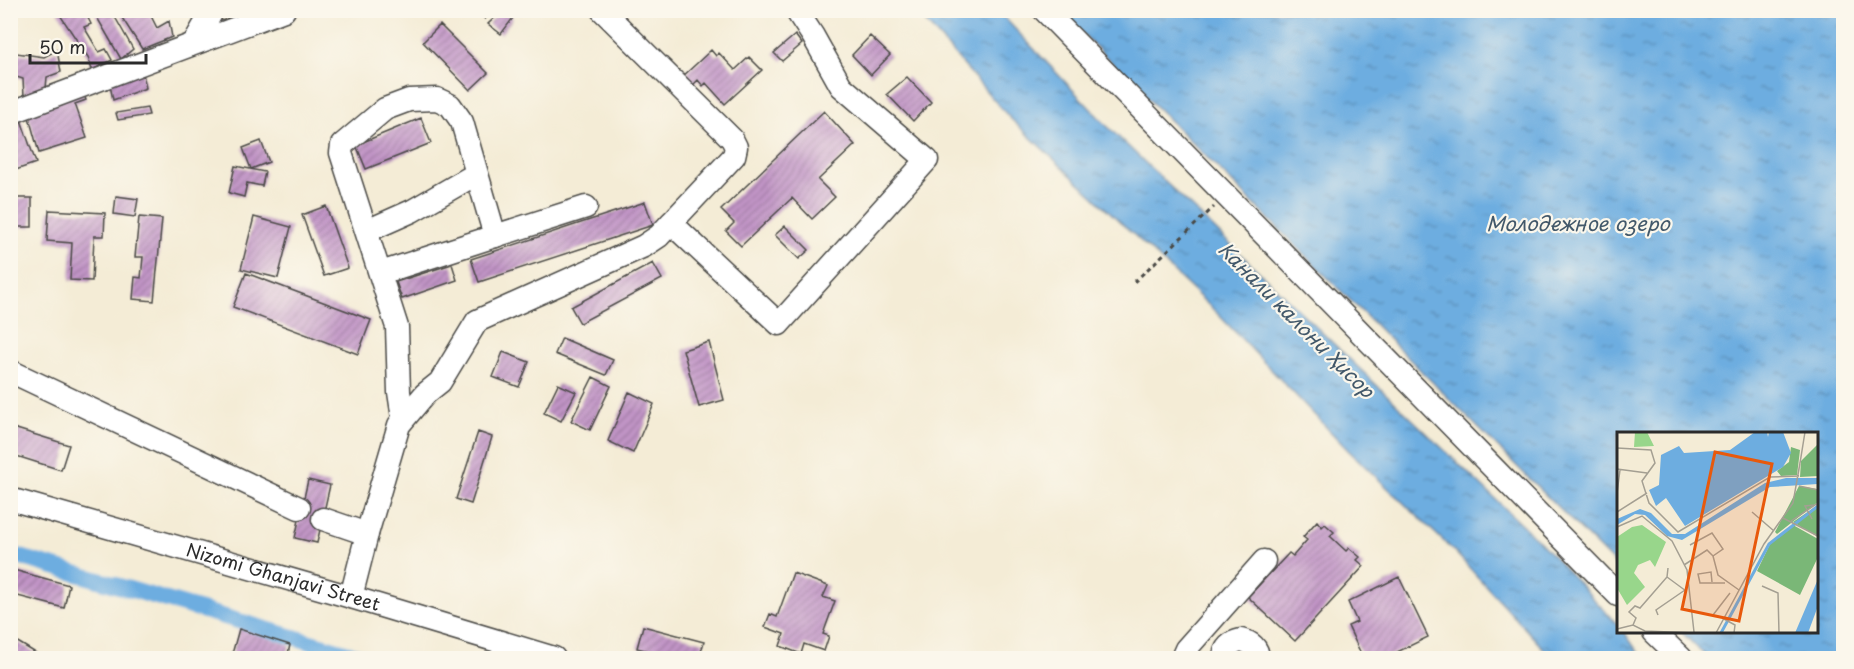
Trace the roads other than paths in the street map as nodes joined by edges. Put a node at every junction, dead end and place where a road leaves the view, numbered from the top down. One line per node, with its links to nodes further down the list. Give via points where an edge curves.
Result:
1 (213, 10): 6 (street)
2 (284, 10): 6 (street)
3 (602, 10): 10 (street, via 734,143 734,156)
4 (796, 10): 10 (street, via 841,86 927,160 779,324)
5 (1044, 10): 21 (street)
6 (194, 43): 7 (street)
7 (10, 113)
8 (476, 174): 11 (street, via 412,211); 11 (street, via 462,122 450,105 437,99 409,100 385,109 342,145 341,153); 12 (street)
9 (586, 207): 12 (street)
10 (671, 223): 15 (street, via 644,246 477,321 440,382)
11 (367, 231): 13 (street)
12 (495, 236): 13 (street)
13 (381, 273): 15 (street, via 397,327)
14 (10, 371): 17 (street)
15 (403, 418): 19 (street, via 394,436)
16 (10, 499): 22 (street, Nizomi Ghanjavi Street)
17 (299, 508)
18 (322, 519): 19 (street)
19 (367, 534): 22 (street)
20 (1264, 561): 24 (street)
21 (1617, 594)
22 (351, 597): 26 (street, Nizomi Ghanjavi Street)
23 (1655, 633): 29 (street)
24 (1198, 636): 25 (street); 27 (street)
25 (1224, 656): 28 (street, via 1230,645 1241,640 1252,644)
26 (554, 658)
27 (1182, 658)
28 (1258, 658)
29 (1681, 658)

